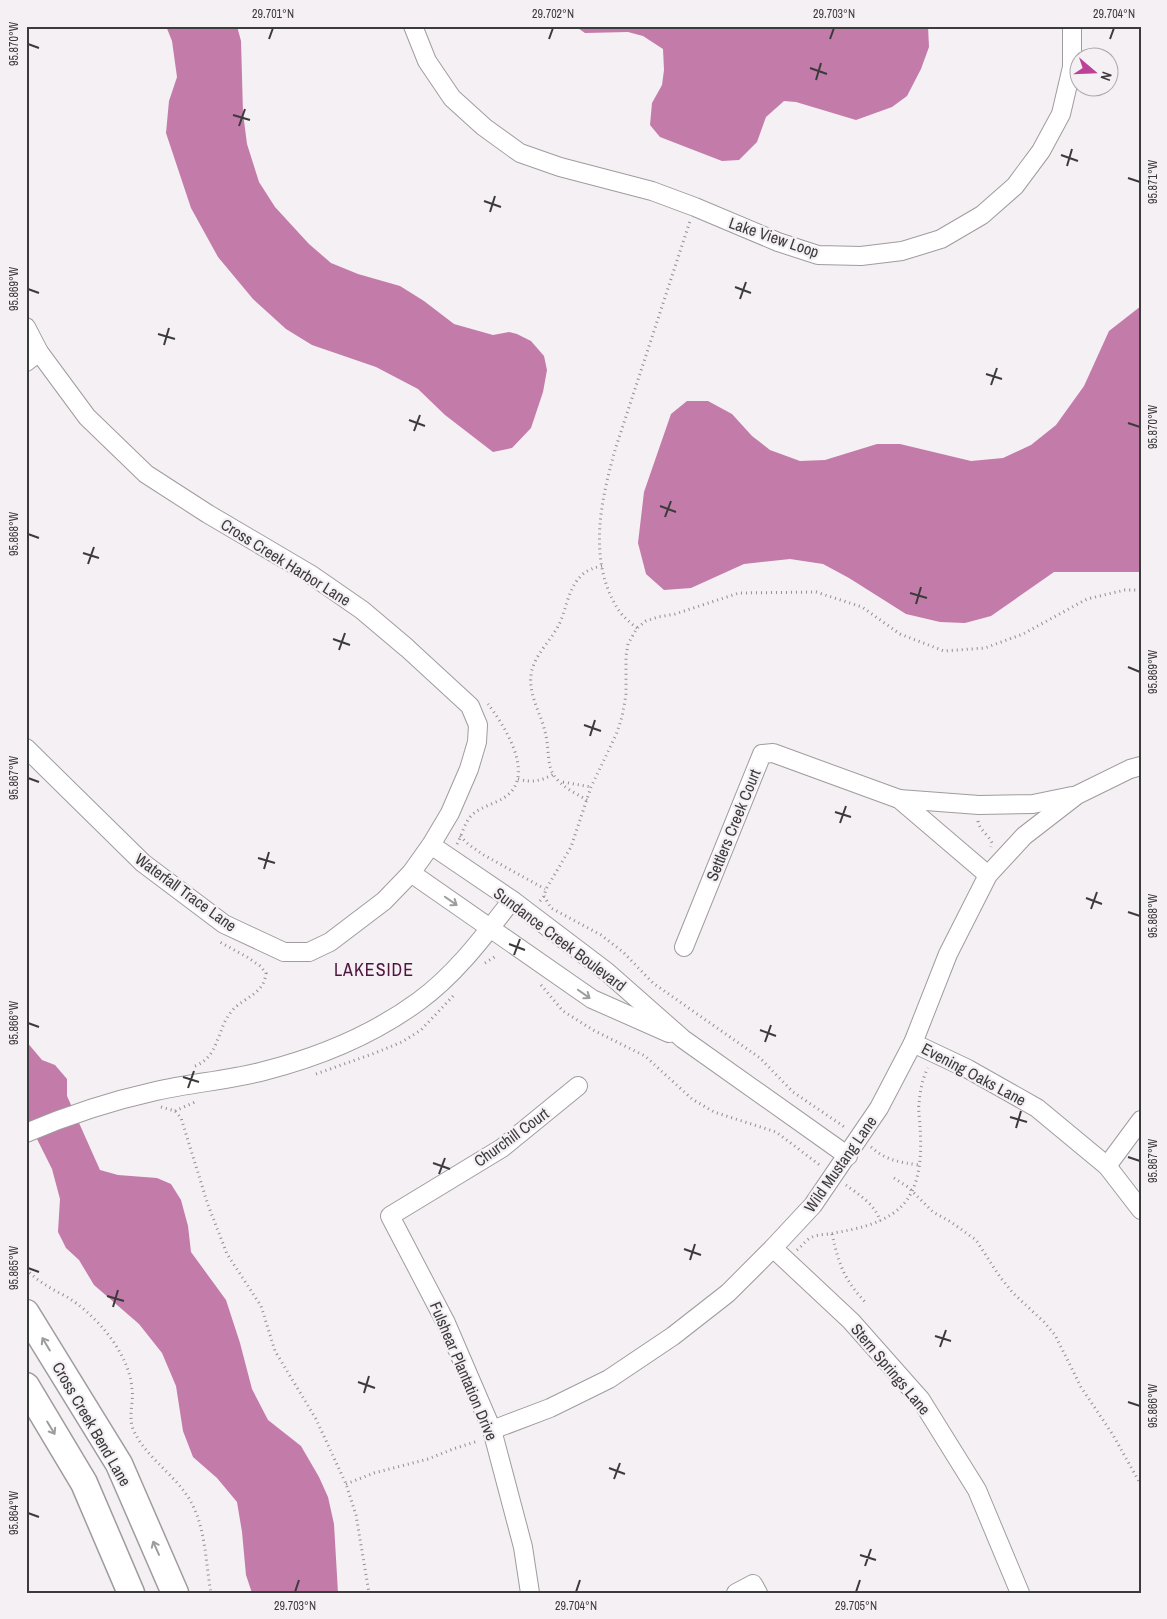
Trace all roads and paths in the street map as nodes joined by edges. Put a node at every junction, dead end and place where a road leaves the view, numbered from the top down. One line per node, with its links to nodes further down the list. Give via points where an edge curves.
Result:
1 (413, 26): 3 (street, Lake View Loop, via 426,61 452,98 484,127 520,152)
2 (1072, 26): 3 (street, Lake View Loop, via 1072,66 1061,114 1041,151 1014,186 982,215 941,239 902,251 861,256 818,254 778,242)
3 (695, 207): 6 (path, via 605,486 599,542)
4 (26, 328): 5 (street, Cross Creek Harbor Lane)
5 (33, 357): 20 (street, Cross Creek Harbor Lane, via 87,417 146,474 310,574 362,610 470,706 478,725 477,742 469,769)
6 (602, 566): 8 (path, via 616,608); 12 (path, via 587,570 580,577 568,596 560,622 533,667 530,679)
7 (1141, 590): 8 (path, via 1125,590 1087,600 1023,634 985,648 944,651 900,634 862,607 816,592 739,593 658,617)
8 (637, 628): 15 (path, via 628,644 622,717)
9 (485, 700): 13 (path, via 500,719 516,755)
10 (26, 748): 30 (street, Waterfall Trace Lane, via 143,864)
11 (1141, 766): 16 (street, Wild Mustang Lane)
12 (554, 774): 13 (path, via 536,781); 14 (path)
13 (518, 779): 21 (path, via 511,792 470,817)
14 (560, 781): 15 (path); 18 (path)
15 (591, 787): 18 (path)
16 (1077, 795): 19 (street, Wild Mustang Lane, via 1033,804); 25 (street, Wild Mustang Lane)
17 (899, 799): 19 (street, Settlers Creek Court); 25 (street, Settlers Creek Court); 33 (street, Settlers Creek Court, via 773,754 762,754)
18 (587, 800): 26 (path, via 572,847)
19 (979, 806): 25 (path, via 980,827 992,843)
20 (442, 826): 21 (path); 22 (street, Cross Creek Harbor Lane)
21 (461, 836): 23 (path); 26 (path, via 482,854)
22 (431, 845): 23 (street, Sundance Creek Boulevard); 24 (street, Waterfall Trace Lane)
23 (448, 857): 28 (street, Sundance Creek Boulevard)
24 (411, 872): 30 (street, Waterfall Trace Lane, via 384,902 330,942 309,952 284,952); 31 (street, Sundance Creek Boulevard, one-way to 31)
25 (984, 872): 37 (street, Wild Mustang Lane)
26 (546, 889): 27 (path)
27 (544, 896): 29 (path); 44 (path, via 550,908 600,935 623,952 653,983 760,1058 793,1092)
28 (512, 900): 29 (street, Sundance Creek Boulevard); 31 (street)
29 (530, 915): 36 (street, Sundance Creek Boulevard, via 607,972)
30 (224, 924): 39 (path, via 217,940 260,966 266,973 265,982 260,990 232,1011 208,1058)
31 (490, 929): 32 (street, Sundance Creek Boulevard); 43 (street, via 458,966 420,1000 371,1031 316,1055 264,1071 157,1090 106,1103)
32 (509, 941): 34 (path, via 496,956); 36 (street, Sundance Creek Boulevard, one-way to 36, via 592,999)
33 (684, 947)
34 (504, 959)
35 (540, 984): 48 (path, via 563,1011 646,1056 692,1099 714,1112 776,1132)
36 (683, 1039): 45 (street, Sundance Creek Boulevard)
37 (913, 1043): 38 (street, Evening Oaks Lane); 44 (street, Wild Mustang Lane)
38 (936, 1054): 46 (path, via 920,1092); 47 (street, Evening Oaks Lane, via 1037,1108)
39 (187, 1068)
40 (578, 1086): 52 (street, Churchill Court, via 502,1148)
41 (159, 1106): 62 (path, via 175,1111 181,1118 227,1254 261,1306 275,1351 316,1419)
42 (1141, 1120): 47 (street)
43 (26, 1133)
44 (860, 1137): 45 (street, Wild Mustang Lane); 46 (path, via 882,1157)
45 (848, 1156): 48 (street, Wild Mustang Lane)
46 (919, 1165): 50 (path)
47 (1108, 1166): 51 (street, Evening Oaks Lane)
48 (834, 1176): 53 (path, via 861,1196); 55 (street, Wild Mustang Lane, via 813,1205)
49 (894, 1178): 50 (path)
50 (912, 1193): 53 (path, via 905,1204); 63 (path, via 933,1212 976,1240 1013,1293 1055,1335 1081,1387 1113,1434)
51 (1141, 1210)
52 (390, 1216): 61 (street, Fulshear Plantation Drive, via 446,1323)
53 (880, 1221): 54 (path)
54 (832, 1234): 56 (path, via 810,1238); 58 (path, via 846,1278)
55 (773, 1248): 56 (street, Stern Springs Lane); 61 (street, Wild Mustang Lane, via 728,1293 609,1380)
56 (787, 1261): 71 (street, Stern Springs Lane, via 851,1321 921,1400 977,1490)
57 (26, 1269): 67 (path, via 87,1313 121,1355 132,1389 132,1427 141,1444 186,1494 196,1511 208,1561)
58 (868, 1304)
59 (26, 1313): 66 (main road, Cross Creek Bend Lane, one-way to 59, via 119,1464)
60 (26, 1386): 65 (main road, one-way to 65, via 84,1483)
61 (493, 1433): 62 (path, via 428,1459); 69 (street, Fulshear Plantation Drive, via 523,1547)
62 (346, 1484): 68 (path, via 356,1514)
63 (1141, 1485)
64 (756, 1588): 70 (street)
65 (131, 1593)
66 (175, 1593)
67 (211, 1593)
68 (368, 1593)
69 (530, 1593)
70 (736, 1593)
71 (1020, 1593)

